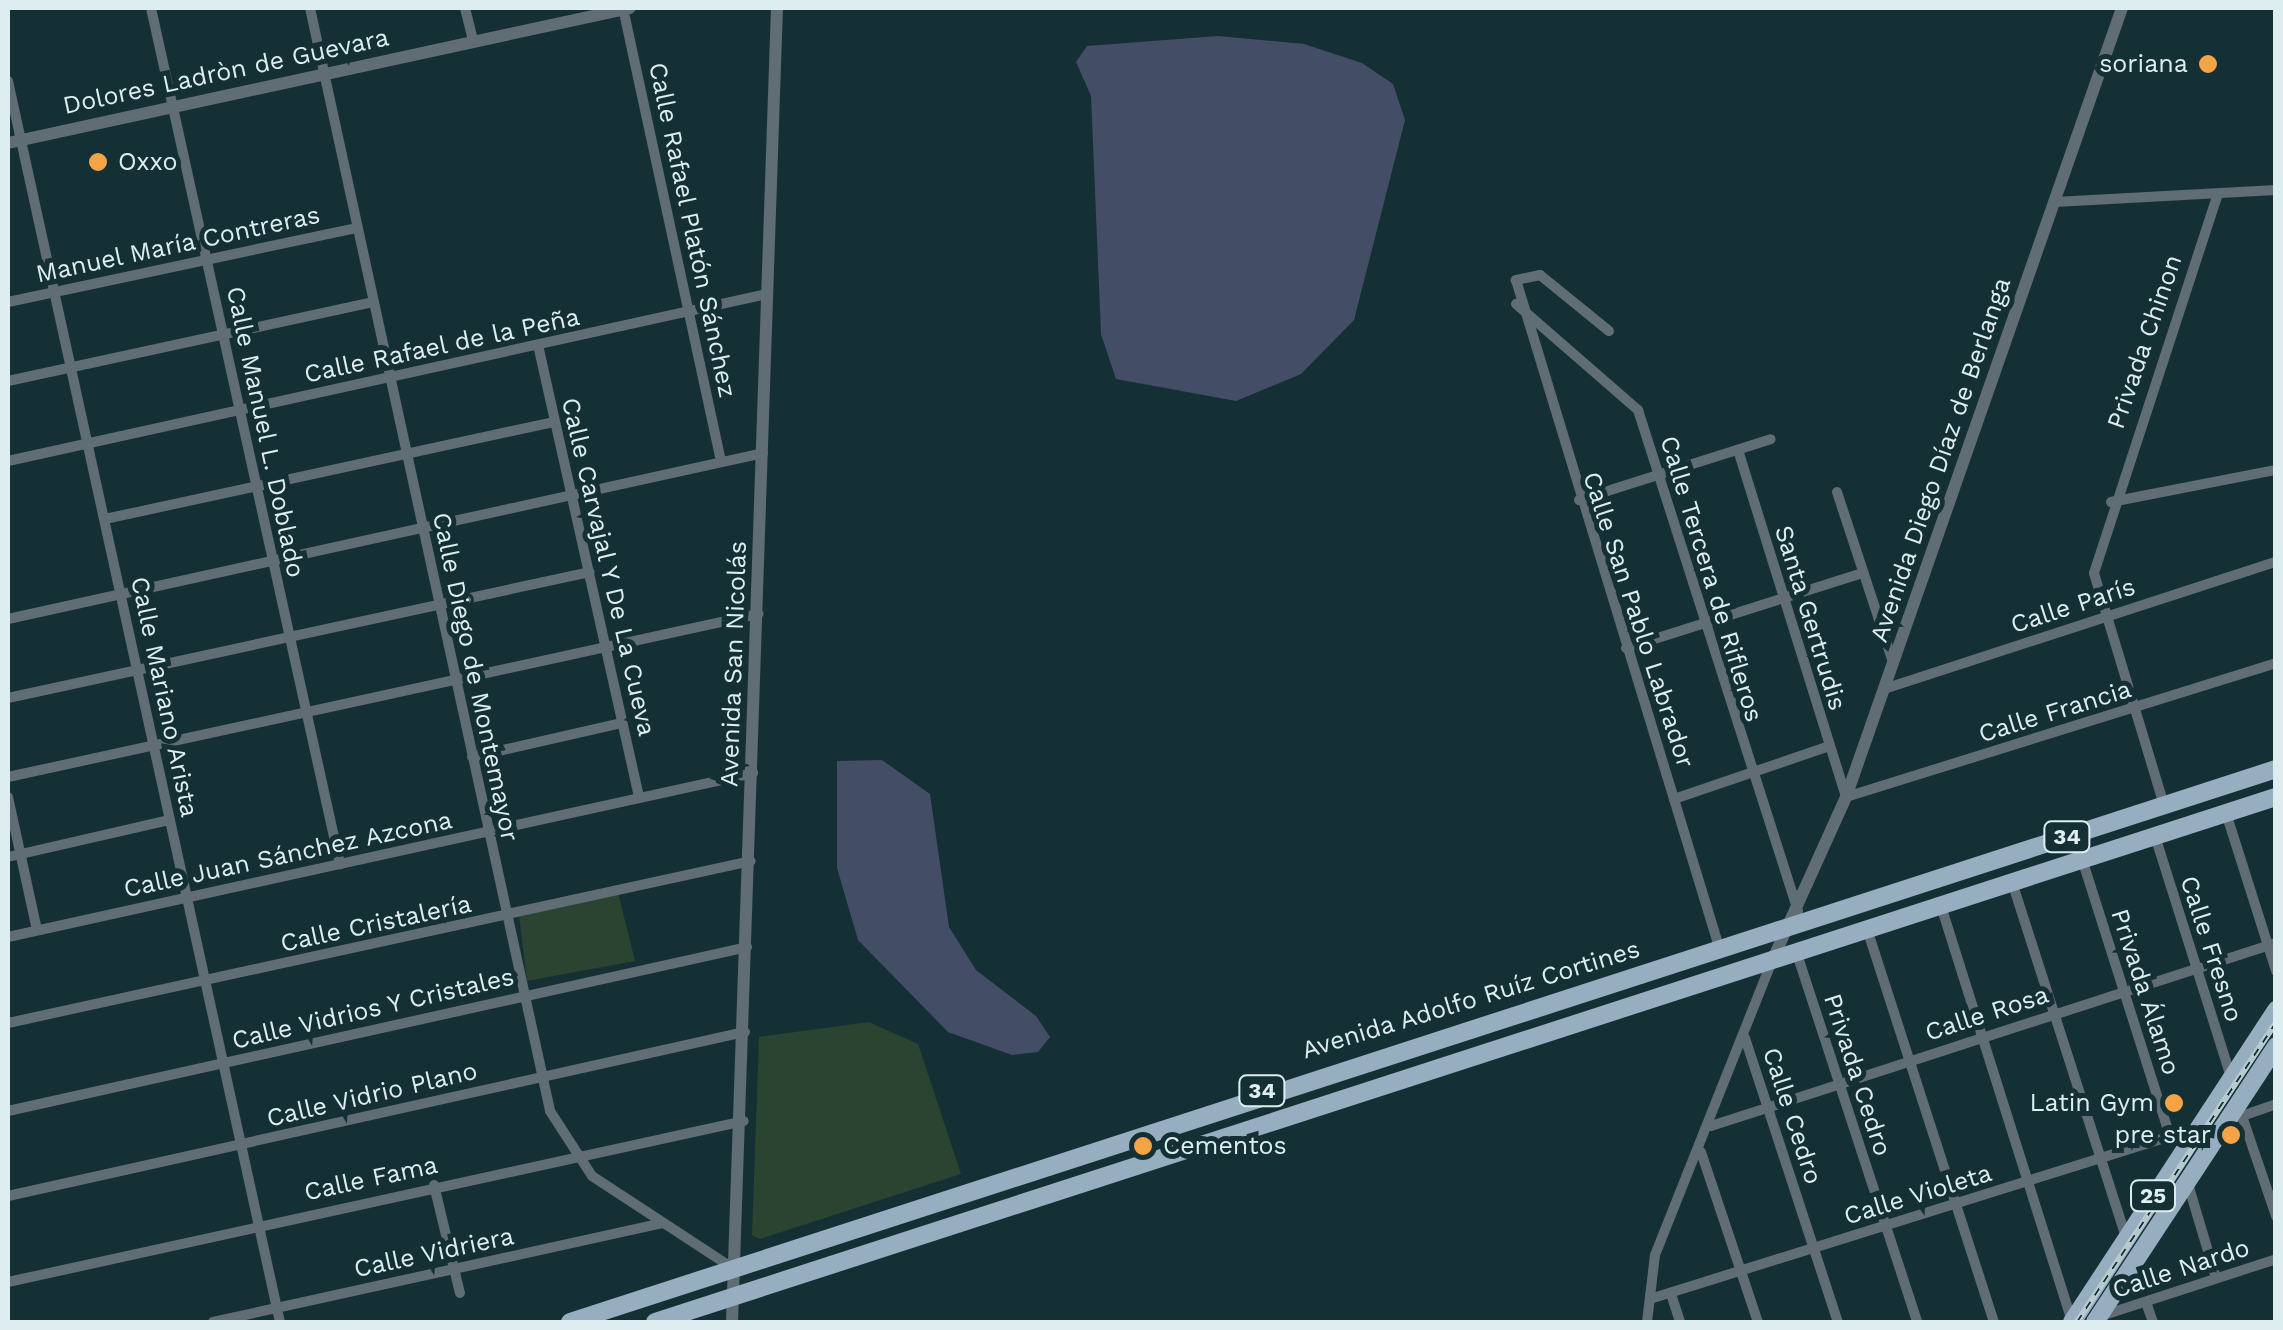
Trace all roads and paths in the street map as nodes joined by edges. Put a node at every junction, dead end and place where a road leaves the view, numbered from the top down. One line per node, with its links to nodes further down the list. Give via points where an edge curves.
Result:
1 (151, 8): 10 (street, Calle Manuel L. Doblado)
2 (310, 8): 8 (street, Calle Diego de Montemayor)
3 (466, 8): 7 (street)
4 (626, 8): 7 (street, Dolores Ladròn de Guevara); 22 (street, Calle Rafael Platón Sánchez)
5 (777, 8): 18 (street, Avenida San Nicolás)
6 (2122, 8): 14 (street, Avenida Diego Díaz de Berlanga)
7 (473, 42): 8 (street, Dolores Ladròn de Guevara)
8 (325, 73): 10 (street, Dolores Ladròn de Guevara); 15 (street, Calle Diego de Montemayor)
9 (8, 81): 11 (street, Calle Mariano Arista)
10 (173, 106): 11 (street, Dolores Ladròn de Guevara); 16 (street, Calle Manuel L. Doblado)
11 (14, 142): 17 (street, Calle Mariano Arista)
12 (2276, 190): 13 (street)
13 (2217, 196): 14 (street); 44 (street, Privada Chinon)
14 (2055, 202): 62 (street, Avenida Diego Díaz de Berlanga)
15 (357, 228): 16 (street, Manuel María Contreras); 20 (street, Calle Diego de Montemayor)
16 (206, 260): 17 (street, Manuel María Contreras); 24 (street, Calle Manuel L. Doblado)
17 (54, 292): 19 (street, Manuel María Contreras); 26 (street, Calle Mariano Arista)
18 (767, 294): 22 (street, Calle Rafael de la Peña); 35 (street, Avenida San Nicolás)
19 (8, 302)
20 (372, 302): 24 (street); 27 (street, Calle Diego de Montemayor)
21 (1516, 304): 23 (street, via 1516,280 1534,272); 39 (street, Calle Tercera de Rifleros, via 1632,398); 43 (street, Calle San Pablo Labrador)
22 (688, 312): 25 (street, Calle Rafael de la Peña); 37 (street, Calle Rafael Platón Sánchez)
23 (1609, 331)
24 (223, 335): 26 (street); 29 (street, Calle Manuel L. Doblado)
25 (538, 346): 27 (street, Calle Rafael de la Peña); 30 (street, Calle Carvajal Y De La Cueva)
26 (70, 368): 28 (street); 32 (street, Calle Mariano Arista)
27 (390, 378): 29 (street, Calle Rafael de la Peña); 34 (street, Calle Diego de Montemayor)
28 (8, 381)
29 (240, 411): 32 (street, Calle Rafael de la Peña); 40 (street, Calle Manuel L. Doblado)
30 (556, 422): 34 (street); 42 (street, Calle Carvajal Y De La Cueva)
31 (1771, 439): 33 (street)
32 (88, 443): 36 (street, Calle Rafael de la Peña); 45 (street, Calle Mariano Arista)
33 (1738, 450): 39 (street); 52 (street, Santa Gertrudis)
34 (406, 453): 40 (street); 46 (street, Calle Diego de Montemayor)
35 (763, 453): 37 (street); 54 (street, Avenida San Nicolás)
36 (8, 461)
37 (721, 462): 42 (street)
38 (2276, 470): 44 (street)
39 (1659, 475): 43 (street); 57 (street, Calle Tercera de Rifleros)
40 (256, 485): 45 (street); 47 (street, Calle Manuel L. Doblado)
41 (1837, 492): 50 (street)
42 (573, 495): 46 (street); 49 (street, Calle Carvajal Y De La Cueva)
43 (1579, 500): 60 (street, Calle San Pablo Labrador)
44 (2111, 502): 55 (street, Privada Chinon, via 2094,573)
45 (105, 519): 51 (street, Calle Mariano Arista)
46 (423, 528): 47 (street); 53 (street, Calle Diego de Montemayor)
47 (273, 561): 51 (street); 58 (street, Calle Manuel L. Doblado)
48 (2276, 562): 55 (street, Calle París)
49 (590, 572): 53 (street); 59 (street, Calle Carvajal Y De La Cueva)
50 (1862, 573): 52 (street); 62 (street)
51 (120, 594): 56 (street); 63 (street, Calle Mariano Arista)
52 (1784, 598): 57 (street); 71 (street, Santa Gertrudis)
53 (440, 605): 58 (street); 64 (street, Calle Diego de Montemayor)
54 (758, 614): 59 (street); 74 (street, Avenida San Nicolás)
55 (2102, 618): 65 (street, Calle París); 67 (street, Privada Chinon)
56 (8, 620)
57 (1705, 622): 60 (street); 75 (street, Calle Tercera de Rifleros)
58 (290, 638): 63 (street); 68 (street, Calle Manuel L. Doblado)
59 (606, 648): 64 (street); 69 (street, Calle Carvajal Y De La Cueva)
60 (1626, 648): 81 (street, Calle San Pablo Labrador)
61 (2276, 663): 67 (street, Calle Francia)
62 (1893, 664): 65 (street, Avenida Diego Díaz de Berlanga)
63 (138, 670): 66 (street); 70 (street, Calle Mariano Arista)
64 (455, 678): 68 (street); 72 (street, Calle Diego de Montemayor)
65 (1884, 689): 78 (street, Avenida Diego Díaz de Berlanga)
66 (8, 698)
67 (2130, 709): 78 (street, Calle Francia); 82 (street, Privada Chinon)
68 (307, 712): 70 (street); 90 (street, Calle Manuel L. Doblado)
69 (622, 723): 72 (street); 80 (street, Calle Carvajal Y De La Cueva)
70 (154, 744): 76 (street); 84 (street, Calle Mariano Arista)
71 (1827, 747): 75 (street); 78 (street, Santa Gertrudis)
72 (472, 757): 85 (street, Calle Diego de Montemayor)
73 (2276, 769): 82 (main road, Avenida Adolfo Ruíz Cortines / 34)
74 (753, 773): 80 (street, Calle Juan Sánchez Azcona); 89 (street, Avenida San Nicolás)
75 (1750, 773): 81 (street); 95 (street, Calle Tercera de Rifleros)
76 (8, 777)
77 (8, 797): 87 (street)
78 (1846, 797): 95 (street, Avenida Diego Díaz de Berlanga)
79 (2276, 797): 83 (main road, Avenida Adolfo Ruíz Cortines / 34)
80 (640, 798): 85 (street, Calle Juan Sánchez Azcona)
81 (1674, 798): 101 (street, Calle San Pablo Labrador)
82 (2164, 805): 95 (main road, Avenida Adolfo Ruíz Cortines / 34)
83 (2226, 813): 86 (main road, Avenida Adolfo Ruíz Cortines / 34); 99 (street)
84 (170, 820): 87 (street); 92 (street, Calle Mariano Arista)
85 (488, 831): 90 (street, Calle Juan Sánchez Azcona); 94 (street, Calle Diego de Montemayor)
86 (2154, 836): 88 (main road, Avenida Adolfo Ruíz Cortines / 34); 104 (street, Calle Fresno)
87 (14, 856): 97 (street)
88 (2082, 859): 91 (main road, Avenida Adolfo Ruíz Cortines / 34); 107 (street, Privada Álamo)
89 (752, 860): 94 (street, Calle Cristalería); 100 (street, Avenida San Nicolás)
90 (340, 864): 92 (street, Calle Juan Sánchez Azcona)
91 (2012, 882): 93 (main road, Avenida Adolfo Ruíz Cortines / 34); 110 (street)
92 (186, 898): 97 (street, Calle Juan Sánchez Azcona); 106 (street, Calle Mariano Arista)
93 (1940, 906): 96 (main road, Avenida Adolfo Ruíz Cortines / 34); 115 (street)
94 (507, 916): 106 (street, Calle Cristalería); 108 (street, Calle Diego de Montemayor)
95 (1797, 920): 101 (main road, Avenida Adolfo Ruíz Cortines / 34); 102 (street, Avenida Diego Díaz de Berlanga); 103 (street, Avenida Diego Díaz de Berlanga)
96 (1867, 929): 102 (main road, Avenida Adolfo Ruíz Cortines / 34); 117 (street)
97 (37, 930): 98 (street, Calle Juan Sánchez Azcona)
98 (8, 937)
99 (2271, 944): 104 (street, Calle Rosa); 105 (street)
100 (748, 947): 108 (street, Calle Vidrios Y Cristales); 113 (street, Avenida San Nicolás)
101 (1720, 950): 147 (main road, Avenida Adolfo Ruíz Cortines / 34)
102 (1797, 954): 103 (main road, Avenida Adolfo Ruíz Cortines / 34); 122 (street, Privada Cedro)
103 (1772, 961): 114 (street); 154 (main road, Avenida Adolfo Ruíz Cortines / 34)
104 (2196, 969): 107 (street, Calle Rosa); 120 (street, Calle Fresno)
105 (2276, 971)
106 (205, 982): 112 (street, Calle Cristalería); 119 (street, Calle Mariano Arista)
107 (2125, 992): 110 (street, Calle Rosa); 130 (street, Privada Álamo)
108 (524, 995): 119 (street, Calle Vidrios Y Cristales); 121 (street, Calle Diego de Montemayor)
109 (2276, 999): 120 (street)
110 (2054, 1013): 115 (street, Calle Rosa); 134 (street)
111 (2273, 1014): 120 (main road, 25)
112 (8, 1023)
113 (745, 1032): 121 (street, Calle Vidrio Plano); 127 (street, Avenida San Nicolás)
114 (1745, 1037): 124 (street, Calle Cedro); 128 (street)
115 (1980, 1037): 117 (street, Calle Rosa); 135 (street)
116 (2276, 1046): 126 (main road, 25)
117 (1910, 1060): 122 (street, Calle Rosa); 139 (street)
118 (2276, 1062): 126 (street)
119 (223, 1063): 125 (street, Calle Vidrios Y Cristales); 131 (street, Calle Mariano Arista)
120 (2232, 1071): 129 (main road, 25)
121 (541, 1078): 131 (street, Calle Vidrio Plano); 133 (street, Calle Diego de Montemayor)
122 (1839, 1084): 124 (street, Calle Rosa); 143 (street, Privada Cedro)
123 (2276, 1104): 126 (street)
124 (1768, 1106): 128 (street, Calle Rosa); 145 (street, Calle Cedro)
125 (8, 1111)
126 (2239, 1111): 136 (main road, 25); 140 (street)
127 (744, 1121): 133 (street, Calle Fama); 147 (street, Avenida San Nicolás)
128 (1711, 1126): 132 (street)
129 (2198, 1128): 130 (street, Calle Violeta); 144 (main road, 25)
130 (2170, 1137): 134 (street, Calle Violeta)
131 (241, 1145): 138 (street, Calle Vidrio Plano); 142 (street, Calle Mariano Arista)
132 (1701, 1151): 149 (street); 155 (street, via 1656,1254)
133 (574, 1157): 137 (street, Calle Fama); 141 (street)
134 (2099, 1159): 135 (street, Calle Violeta); 144 (street)
135 (2028, 1182): 139 (street, Calle Violeta); 170 (street)
136 (2188, 1184): 150 (street); 158 (main road, 25)
137 (434, 1185): 142 (street, Calle Fama); 148 (street)
138 (8, 1196)
139 (1956, 1205): 143 (street, Calle Violeta); 169 (street)
140 (2276, 1216)
141 (662, 1223): 147 (street); 148 (street, Calle Vidriera)
142 (259, 1224): 151 (street, Calle Fama); 157 (street, Calle Mariano Arista)
143 (1886, 1226): 145 (street, Calle Violeta); 168 (street, Privada Cedro)
144 (2126, 1237): 170 (main road, 25)
145 (1814, 1248): 149 (street, Calle Violeta); 167 (street, Calle Cedro)
146 (2276, 1259): 150 (street, Calle Nardo)
147 (734, 1268): 154 (street, Avenida San Nicolás); 161 (main road, Avenida Adolfo Ruíz Cortines / 34)
148 (455, 1270): 152 (street); 157 (street, Calle Vidriera)
149 (1741, 1271): 153 (street, Calle Violeta); 166 (street)
150 (2216, 1278): 156 (street, Calle Nardo)
151 (8, 1282)
152 (460, 1293)
153 (1672, 1294): 155 (street, Calle Violeta); 165 (street)
154 (732, 1296): 162 (main road, Avenida Adolfo Ruíz Cortines / 34); 163 (street, Avenida San Nicolás)
155 (1650, 1300): 164 (street)
156 (2146, 1302): 158 (street, Calle Nardo); 171 (street)
157 (277, 1308): 159 (street, Calle Vidriera); 160 (street, Calle Mariano Arista)
158 (2097, 1320)
159 (213, 1322)
160 (280, 1322)
161 (570, 1322)
162 (655, 1322)
163 (732, 1322)
164 (1647, 1322)
165 (1680, 1322)
166 (1758, 1322)
167 (1838, 1322)
168 (1917, 1322)
169 (1994, 1322)
170 (2072, 1322)
171 (2153, 1322)

